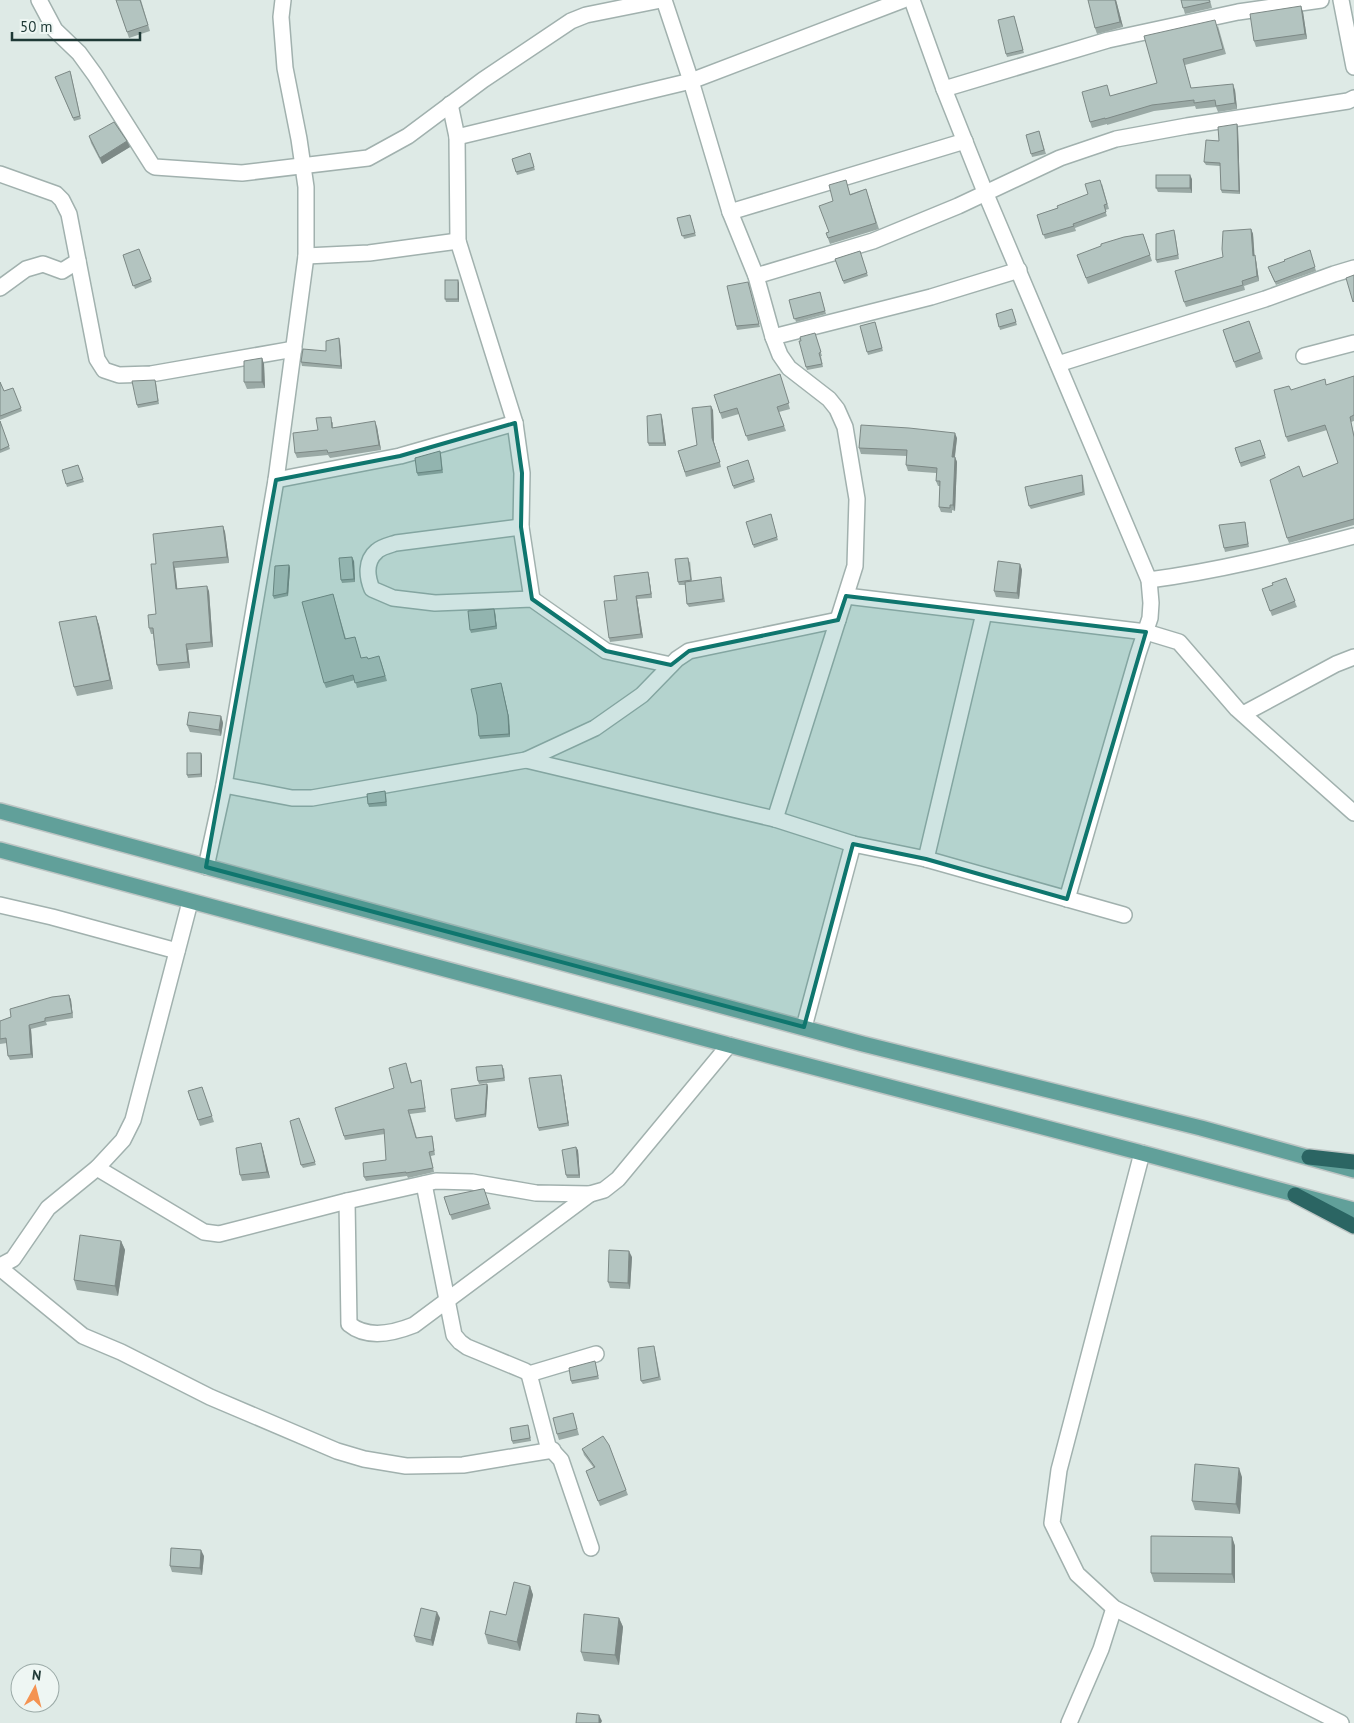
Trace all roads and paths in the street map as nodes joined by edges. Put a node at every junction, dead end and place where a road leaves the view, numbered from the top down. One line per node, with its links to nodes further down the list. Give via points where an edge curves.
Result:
1 (39, 0): 15 (street, via 55,30 79,53 95,75 152,166 242,173)
2 (283, 0): 15 (street, via 285,68)
3 (663, 0): 9 (street); 12 (street, via 586,15 571,21)
4 (902, 0): 9 (street)
5 (912, 0): 10 (street)
6 (1321, 0): 10 (street, via 1238,12 1108,40)
7 (1341, 0): 8 (street)
8 (1354, 67)
9 (692, 81): 13 (street); 18 (street)
10 (944, 89): 14 (street)
11 (1354, 98): 17 (street, via 1116,139 1060,158)
12 (450, 104): 13 (street); 15 (street, via 408,136 368,158)
13 (457, 137): 19 (street)
14 (965, 141): 17 (street); 18 (street)
15 (303, 166): 20 (street)
16 (0, 174): 21 (street, via 56,194 62,200 69,214)
17 (985, 192): 23 (street); 24 (street, via 873,242)
18 (730, 212): 24 (street)
19 (458, 241): 20 (street, via 369,253); 31 (street)
20 (306, 256): 28 (street)
21 (78, 261): 25 (street, via 62,271 43,264 26,269); 28 (street, via 97,359 104,370 119,375 151,374)
22 (1354, 268): 30 (street)
23 (1020, 270): 26 (street); 30 (street)
24 (756, 276): 26 (street)
25 (0, 288)
26 (773, 337): 36 (street, via 789,368 829,399 845,427 857,499 855,566)
27 (1354, 343): 29 (street)
28 (294, 349): 32 (street)
29 (1304, 356)
30 (1058, 364): 35 (street)
31 (515, 423): 32 (street, via 400,456); 33 (street, via 522,473)
32 (276, 480): 45 (street)
33 (521, 527): 37 (street); 37 (street, via 396,543 377,550 369,561 367,578 372,589 392,598 435,603)
34 (1354, 536): 35 (street, via 1194,574)
35 (1149, 580): 40 (street, via 1151,603)
36 (846, 596): 38 (street); 39 (street)
37 (532, 599): 42 (street, via 606,651)
38 (984, 613): 40 (street); 51 (street)
39 (838, 620): 42 (street, via 689,651); 48 (street)
40 (1146, 632): 43 (street, via 1179,642); 53 (street)
41 (1354, 657): 43 (street)
42 (671, 665): 44 (street, via 642,695 595,728)
43 (1243, 714): 47 (street)
44 (526, 760): 45 (street, via 312,798 292,798); 48 (street)
45 (224, 785): 52 (street)
46 (0, 811): 52 (main road)
47 (1354, 813)
48 (775, 819): 49 (street)
49 (853, 844): 51 (street); 58 (street)
50 (0, 850): 54 (main road)
51 (926, 860): 53 (street)
52 (206, 866): 58 (main road)
53 (1067, 899): 56 (street)
54 (190, 902): 57 (street); 59 (main road)
55 (0, 905): 57 (street)
56 (1124, 915)
57 (177, 951): 63 (street, via 132,1120 123,1140)
58 (804, 1027): 61 (main road)
59 (729, 1045): 60 (main road); 66 (street, via 618,1179 604,1190)
60 (1142, 1153): 67 (main road); 77 (street, via 1058,1470 1052,1523 1077,1574)
61 (1308, 1158): 62 (highway); 64 (main road)
62 (1354, 1162)
63 (97, 1168): 68 (street, via 204,1232 219,1234); 71 (street, via 48,1208 13,1259)
64 (1354, 1170)
65 (424, 1184): 66 (street, via 456,1180 528,1192); 68 (street); 72 (street)
66 (590, 1194): 72 (street)
67 (1295, 1195): 69 (main road); 70 (highway)
68 (347, 1201): 72 (street, via 349,1324 357,1331 399,1331 414,1325)
69 (1354, 1210)
70 (1354, 1226)
71 (0, 1267): 75 (street, via 83,1336 337,1451 406,1466 463,1465)
72 (448, 1300): 74 (street, via 454,1335 460,1342)
73 (596, 1354): 74 (street)
74 (529, 1374): 75 (street, via 548,1446)
75 (553, 1450): 76 (street, via 561,1460)
76 (591, 1548)
77 (1114, 1608): 78 (street, via 1101,1649); 79 (street)
78 (1069, 1723)
79 (1341, 1723)

